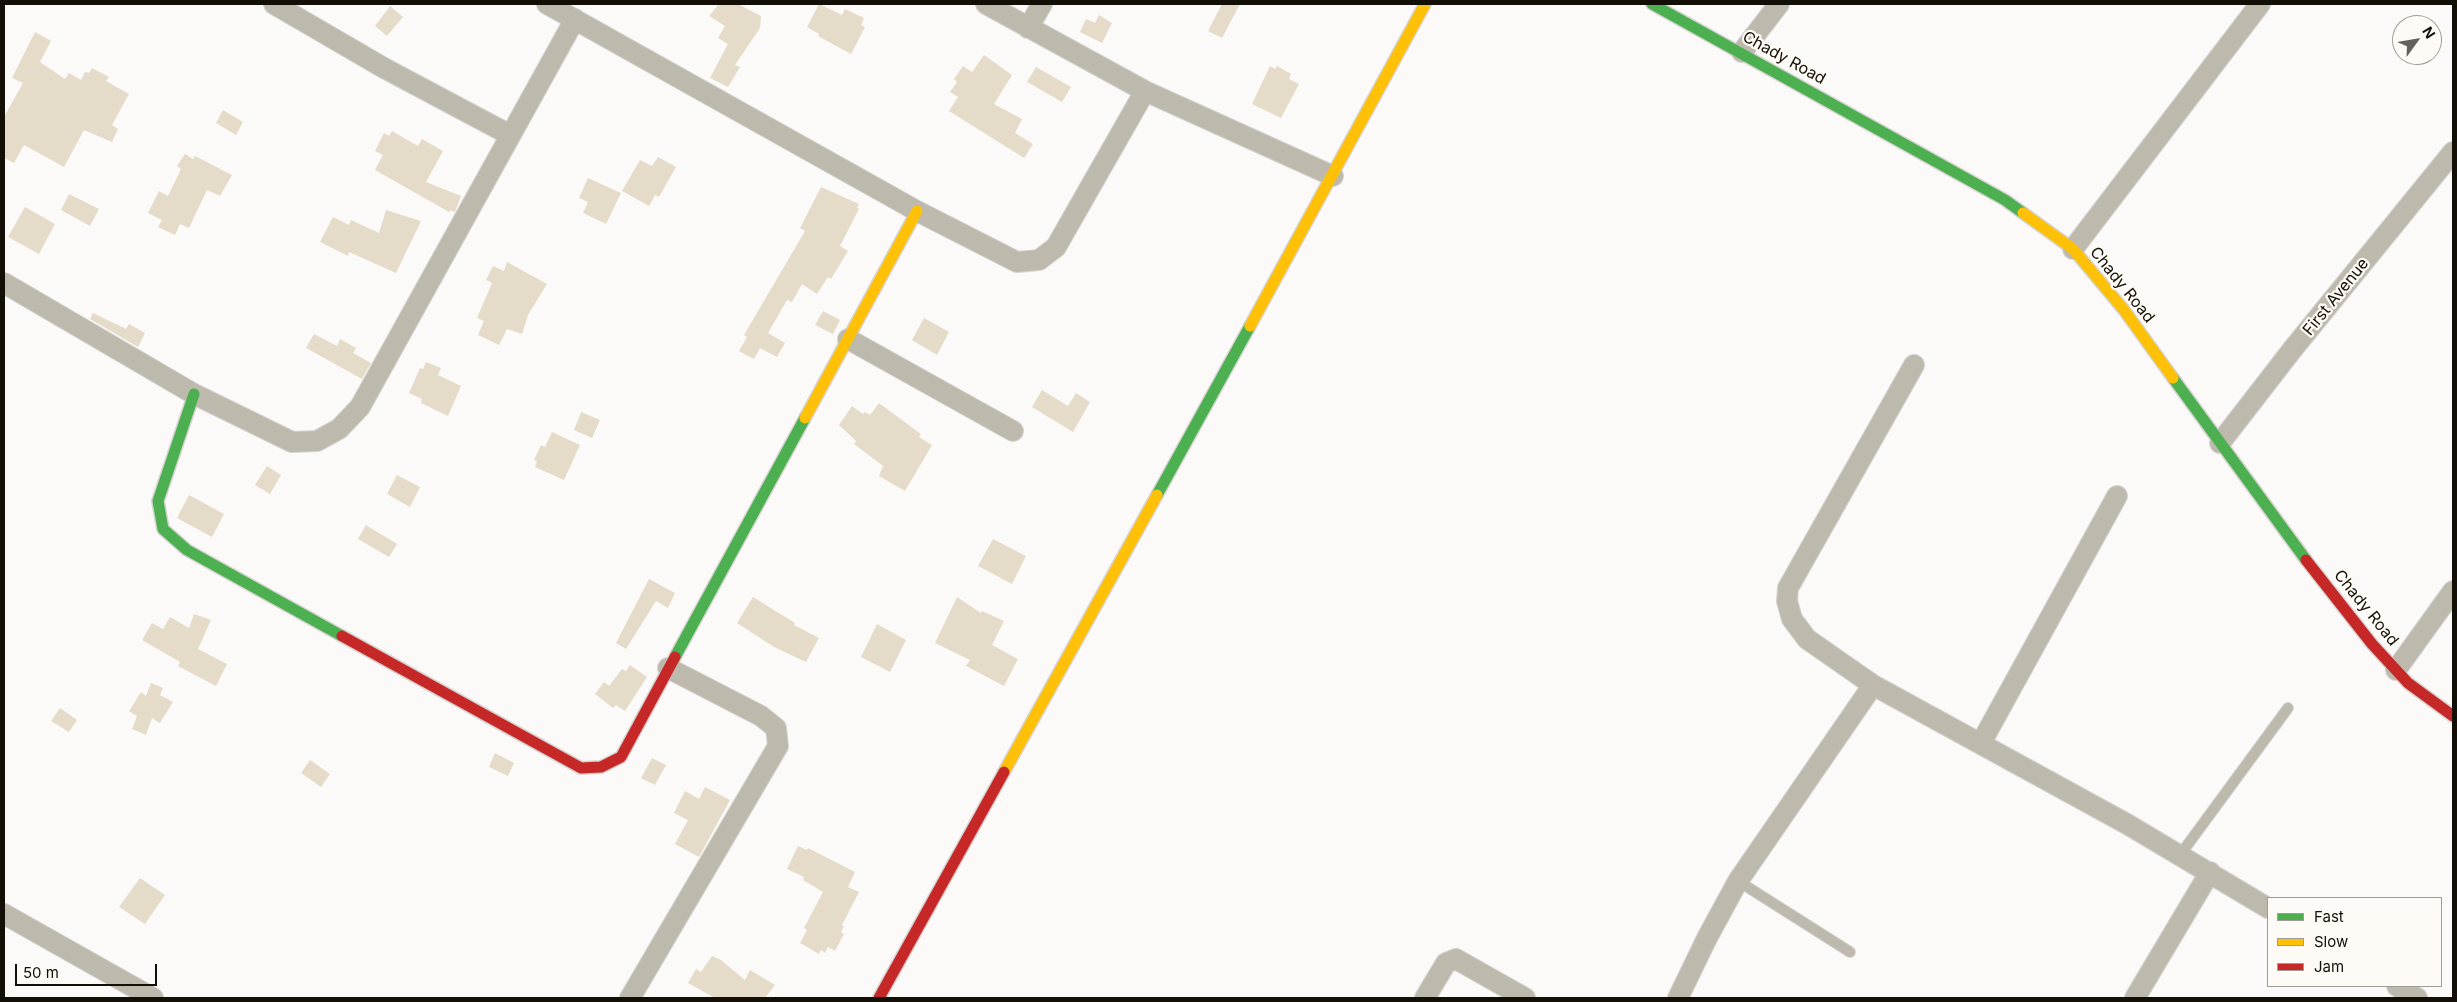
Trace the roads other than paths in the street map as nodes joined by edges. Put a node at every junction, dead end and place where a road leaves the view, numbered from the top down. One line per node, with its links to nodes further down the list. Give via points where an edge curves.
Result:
1 (274, 4): 13 (street, via 384,68)
2 (547, 4): 9 (street)
3 (986, 4): 10 (street)
4 (1042, 4): 10 (street)
5 (1425, 4): 15 (street)
6 (1653, 4): 11 (street, Chady Road)
7 (1779, 4): 11 (street)
8 (2260, 4): 17 (street)
9 (575, 19): 13 (street); 16 (street)
10 (1028, 28): 12 (street)
11 (1742, 52): 17 (street, Chady Road, via 2005,200)
12 (1145, 91): 15 (street); 16 (street, via 1056,247 1039,260 1017,262)
13 (510, 135): 21 (street, via 360,407 339,429 317,441 292,442)
14 (2453, 152): 23 (street, First Avenue)
15 (1332, 176): 41 (street)
16 (917, 211): 19 (street)
17 (2073, 249): 23 (street, Chady Road, via 2124,310)
18 (4, 284): 21 (street)
19 (848, 339): 22 (street); 26 (street)
20 (1914, 364): 28 (street, via 1788,588 1787,601 1792,619 1807,639)
21 (194, 394): 26 (street, via 158,501 163,529 187,550 581,768 601,767 620,757)
22 (1013, 431)
23 (2220, 443): 27 (street, Chady Road, via 2298,549)
24 (2117, 496): 31 (street)
25 (2453, 592): 27 (street)
26 (668, 668): 40 (street, via 761,716 776,728 778,746)
27 (2396, 670): 30 (street, Chady Road, via 2408,683)
28 (1874, 685): 31 (street); 34 (street)
29 (2288, 708): 32 (lane)
30 (2453, 716)
31 (1981, 743): 32 (street)
32 (2180, 855): 33 (street)
33 (2210, 872): 35 (street); 45 (street)
34 (1738, 881): 37 (lane); 44 (street)
35 (2267, 907)
36 (4, 914): 39 (street)
37 (1850, 952)
38 (2399, 987): 46 (street)
39 (153, 998)
40 (630, 998)
41 (879, 998)
42 (1424, 998): 43 (street, via 1446,963 1456,958)
43 (1525, 998)
44 (1678, 998)
45 (2135, 998)
46 (2417, 998)

